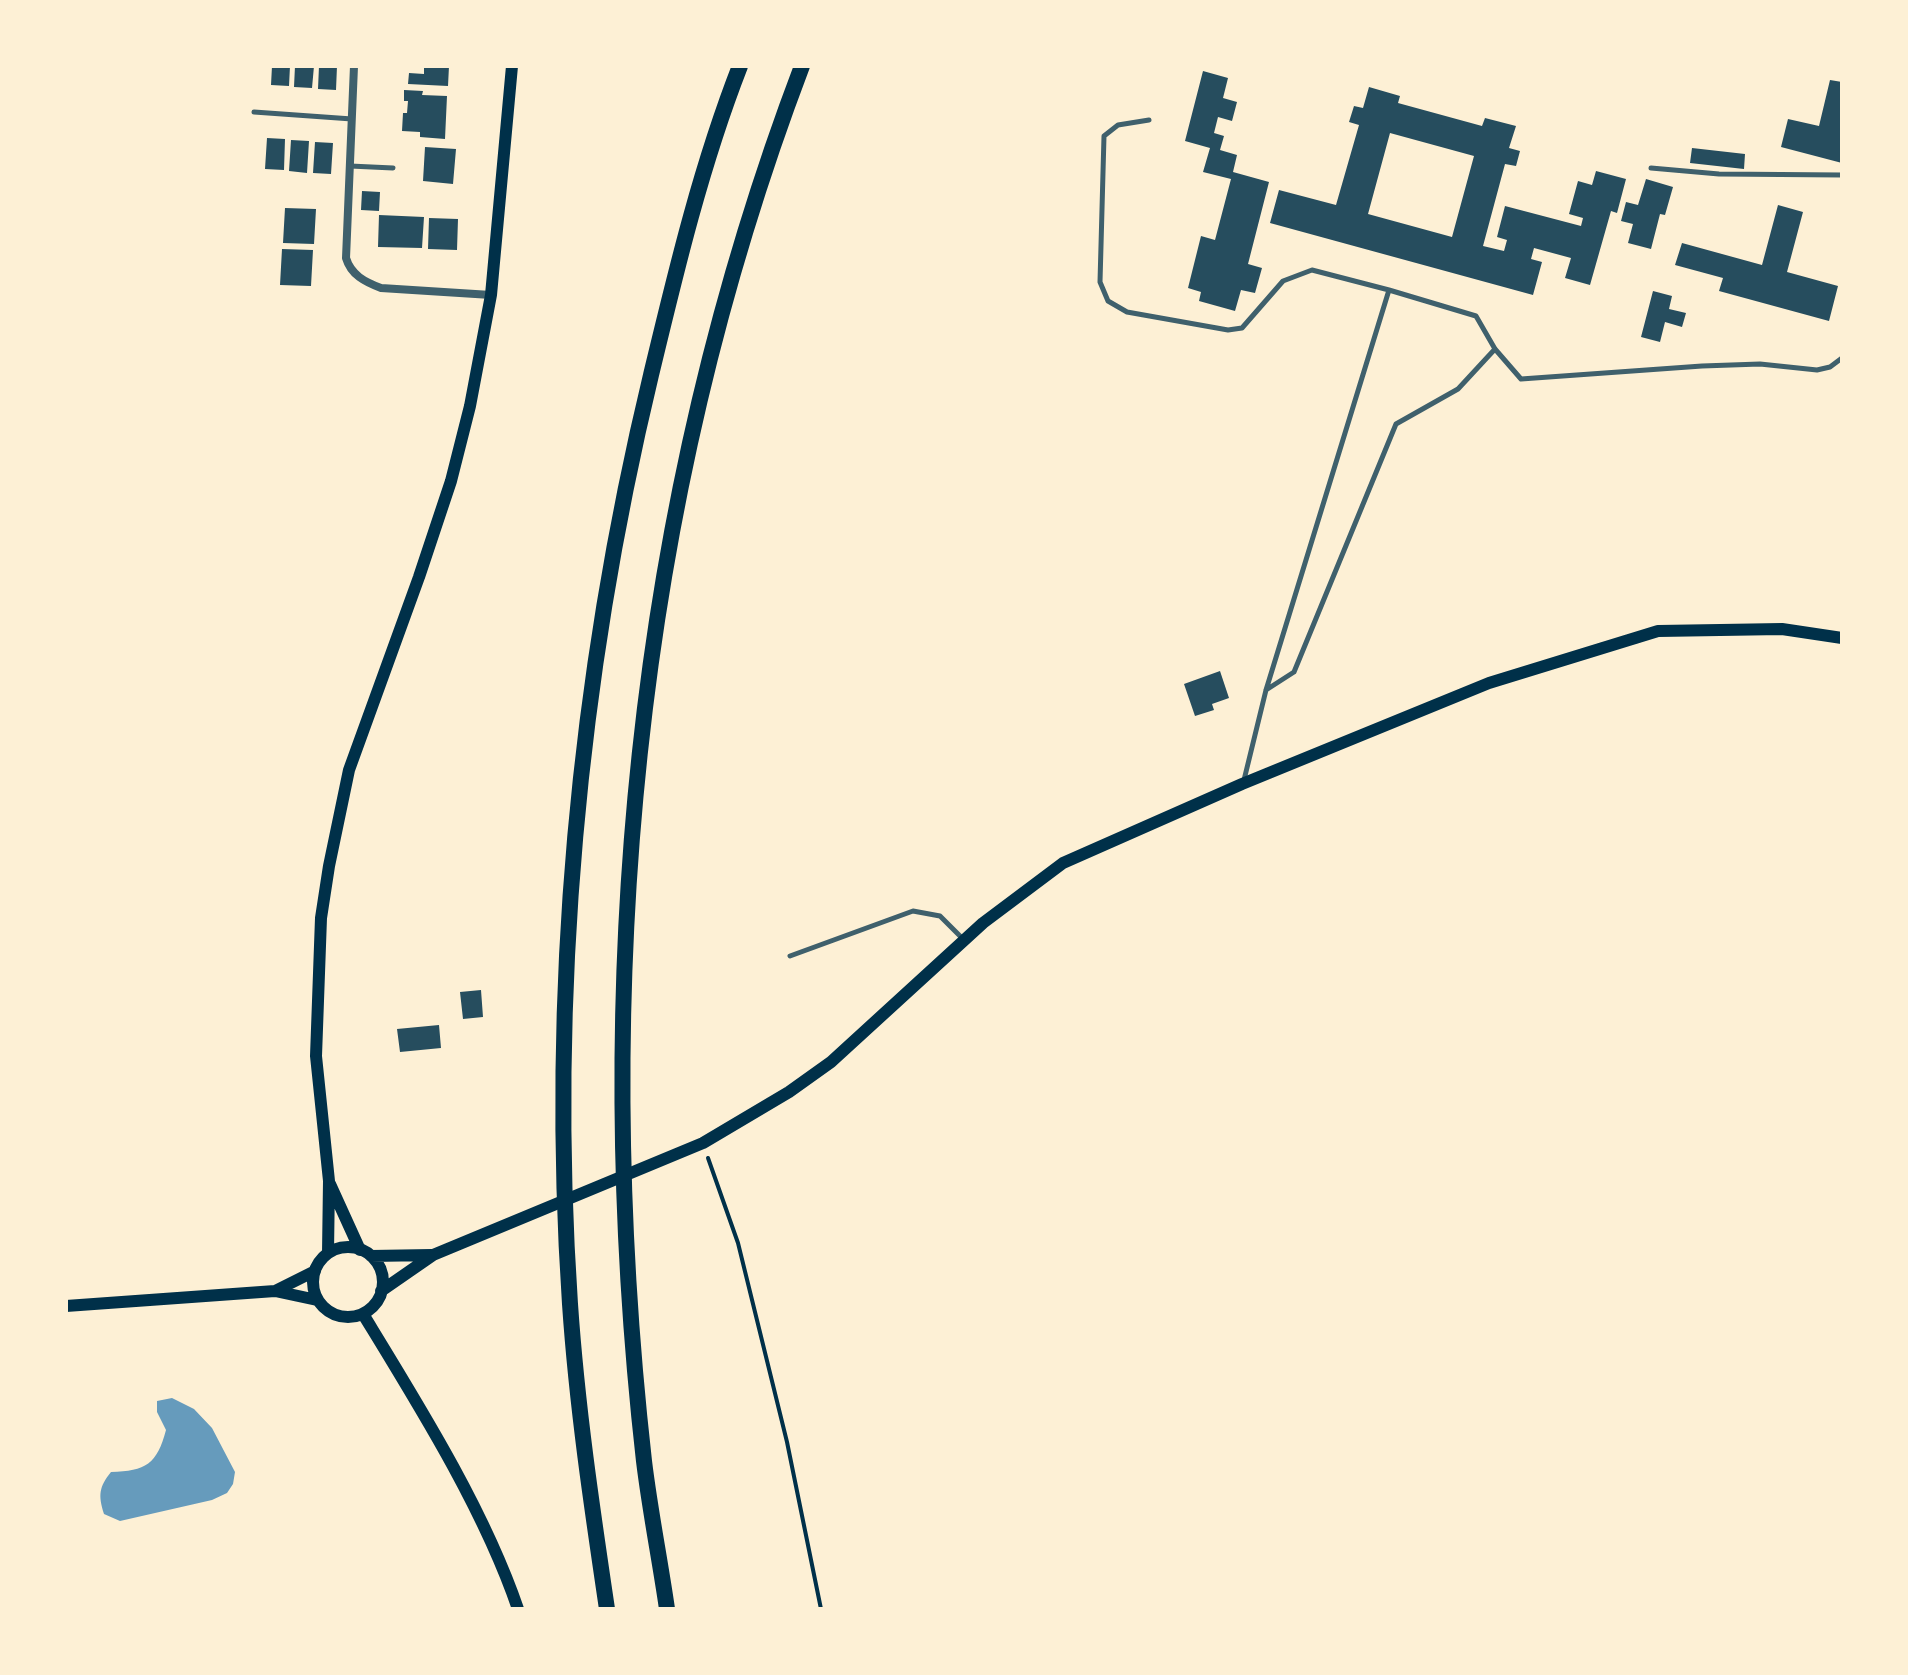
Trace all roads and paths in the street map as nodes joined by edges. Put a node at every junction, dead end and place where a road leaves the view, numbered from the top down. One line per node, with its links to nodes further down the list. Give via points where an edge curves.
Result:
1 (354, 66): 6 (street)
2 (512, 66): 13 (main road)
3 (740, 66): 33 (highway, via 692,209 627,475 592,680 570,893 565,1159 570,1303)
4 (802, 66): 34 (highway, via 710,354 663,582 630,840 622,1002 624,1215 644,1463)
5 (254, 112): 6 (lane)
6 (352, 119): 8 (street)
7 (1149, 120): 12 (lane, via 1118,125 1104,136 1100,282 1108,301 1127,312 1228,330 1242,328 1283,281 1312,270)
8 (350, 166): 9 (lane); 13 (street, via 349,268 381,288)
9 (393, 168)
10 (1651, 168): 11 (lane)
11 (1842, 175)
12 (1389, 290): 14 (lane, via 1476,316); 17 (lane)
13 (491, 295): 22 (main road, via 451,481 349,770 329,866 321,918 316,1056)
14 (1495, 349): 15 (lane, via 1521,379 1760,364 1817,370); 17 (lane, via 1458,389 1396,424 1294,672)
15 (1842, 358)
16 (1842, 638): 18 (main road, via 1782,629 1658,631 1489,683)
17 (1266, 690): 18 (lane)
18 (1242, 784): 19 (main road, via 1063,863)
19 (965, 940): 20 (lane, via 940,916 913,911); 21 (main road, via 831,1062)
20 (790, 956)
21 (703, 1143): 25 (main road); 35 (path, via 738,1243)
22 (329, 1181): 23 (main road); 24 (main road)
23 (328, 1253): 24 (main road, via 349,1247); 26 (main road)
24 (366, 1253): 25 (main road); 28 (main road, via 381,1272)
25 (433, 1255): 28 (main road)
26 (315, 1271): 27 (main road); 29 (main road)
27 (275, 1291): 29 (main road); 30 (main road)
28 (381, 1291): 31 (main road)
29 (317, 1300): 31 (main road, via 333,1314)
30 (66, 1306)
31 (363, 1314): 32 (main road, via 484,1526)
32 (518, 1609)
33 (607, 1609)
34 (667, 1609)
35 (821, 1609)

